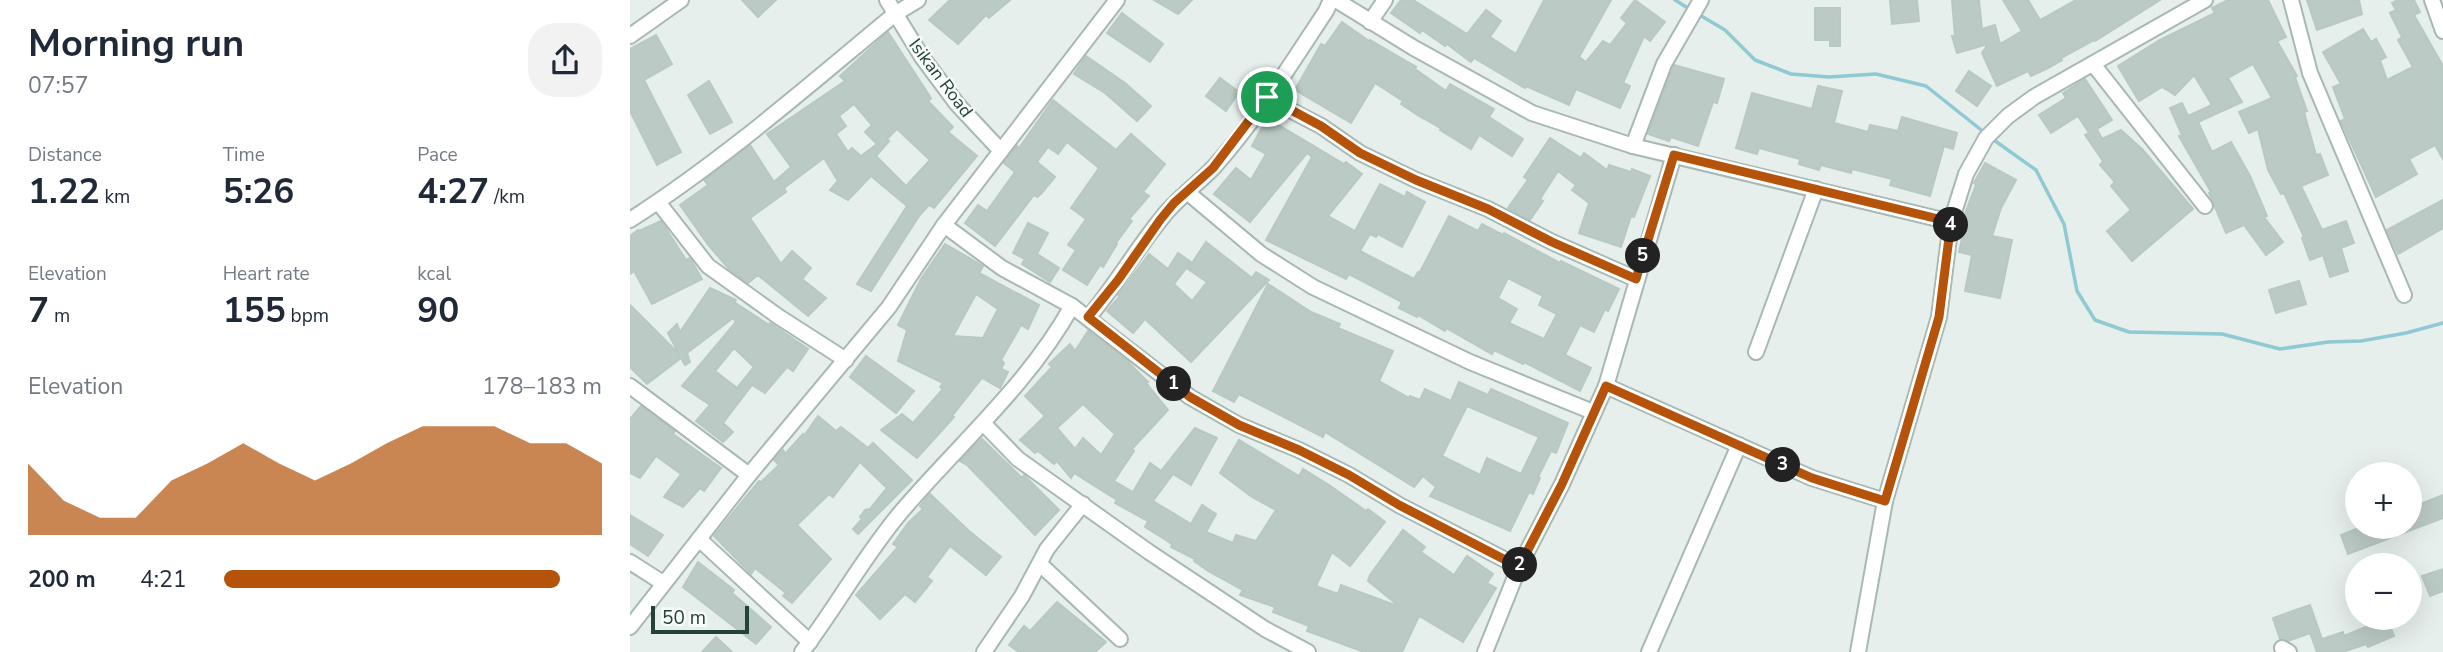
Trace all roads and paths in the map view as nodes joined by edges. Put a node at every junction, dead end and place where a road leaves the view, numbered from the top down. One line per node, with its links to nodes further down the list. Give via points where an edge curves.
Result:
1 (681, 0): 15 (street)
2 (887, 0): 12 (street, Isikan Road)
3 (918, 0): 12 (street)
4 (1117, 0): 19 (street)
5 (1331, 0): 17 (street)
6 (1336, 0): 13 (street)
7 (1385, 0): 13 (street)
8 (2205, 0): 16 (street)
9 (2291, 0): 29 (street, via 2310,73)
10 (2432, 0): 14 (street)
11 (1700, 1): 18 (street, via 1664,64)
12 (895, 14): 19 (street, Isikan Road, via 957,104); 23 (street, via 732,148)
13 (1370, 22): 18 (street, via 1532,113)
14 (2443, 32)
15 (630, 36)
16 (2093, 64): 24 (street); 26 (street, via 2017,109 1986,138 1966,174)
17 (1267, 97): 22 (street, via 1213,168); 28 (street, via 1360,153)
18 (1633, 146): 20 (street)
19 (1000, 151): 27 (street)
20 (1674, 155): 21 (street); 28 (street)
21 (1816, 189): 26 (street); 32 (street)
22 (1187, 192): 31 (street, via 1160,220); 36 (street, via 1261,254 1313,287 1470,362)
23 (658, 202): 25 (street); 33 (street, via 708,266)
24 (2205, 206)
25 (630, 220)
26 (1951, 222): 40 (street, via 1939,317)
27 (944, 225): 30 (street, via 1002,268); 33 (street, via 889,307)
28 (1636, 279): 35 (street)
29 (2404, 295)
30 (1072, 306): 31 (street); 37 (street)
31 (1088, 317): 45 (street, via 1190,397 1239,425 1349,475)
32 (1756, 352)
33 (846, 360): 39 (street)
34 (630, 386): 39 (street)
35 (1606, 386): 36 (street); 38 (street)
36 (1593, 412): 45 (street)
37 (984, 424): 41 (street, via 1018,459); 49 (street, via 899,515)
38 (1739, 445): 40 (street, via 1812,478); 53 (street)
39 (749, 475): 42 (street)
40 (1885, 501): 54 (street)
41 (1083, 504): 44 (street); 51 (street, via 1246,616)
42 (699, 539): 46 (street); 49 (street)
43 (630, 562): 46 (street)
44 (1040, 565): 48 (street); 50 (street)
45 (1519, 567): 52 (street)
46 (663, 583): 47 (street)
47 (630, 627)
48 (1120, 639)
49 (806, 647)
50 (984, 652)
51 (1308, 652)
52 (1485, 652)
53 (1649, 652)
54 (1858, 652)

